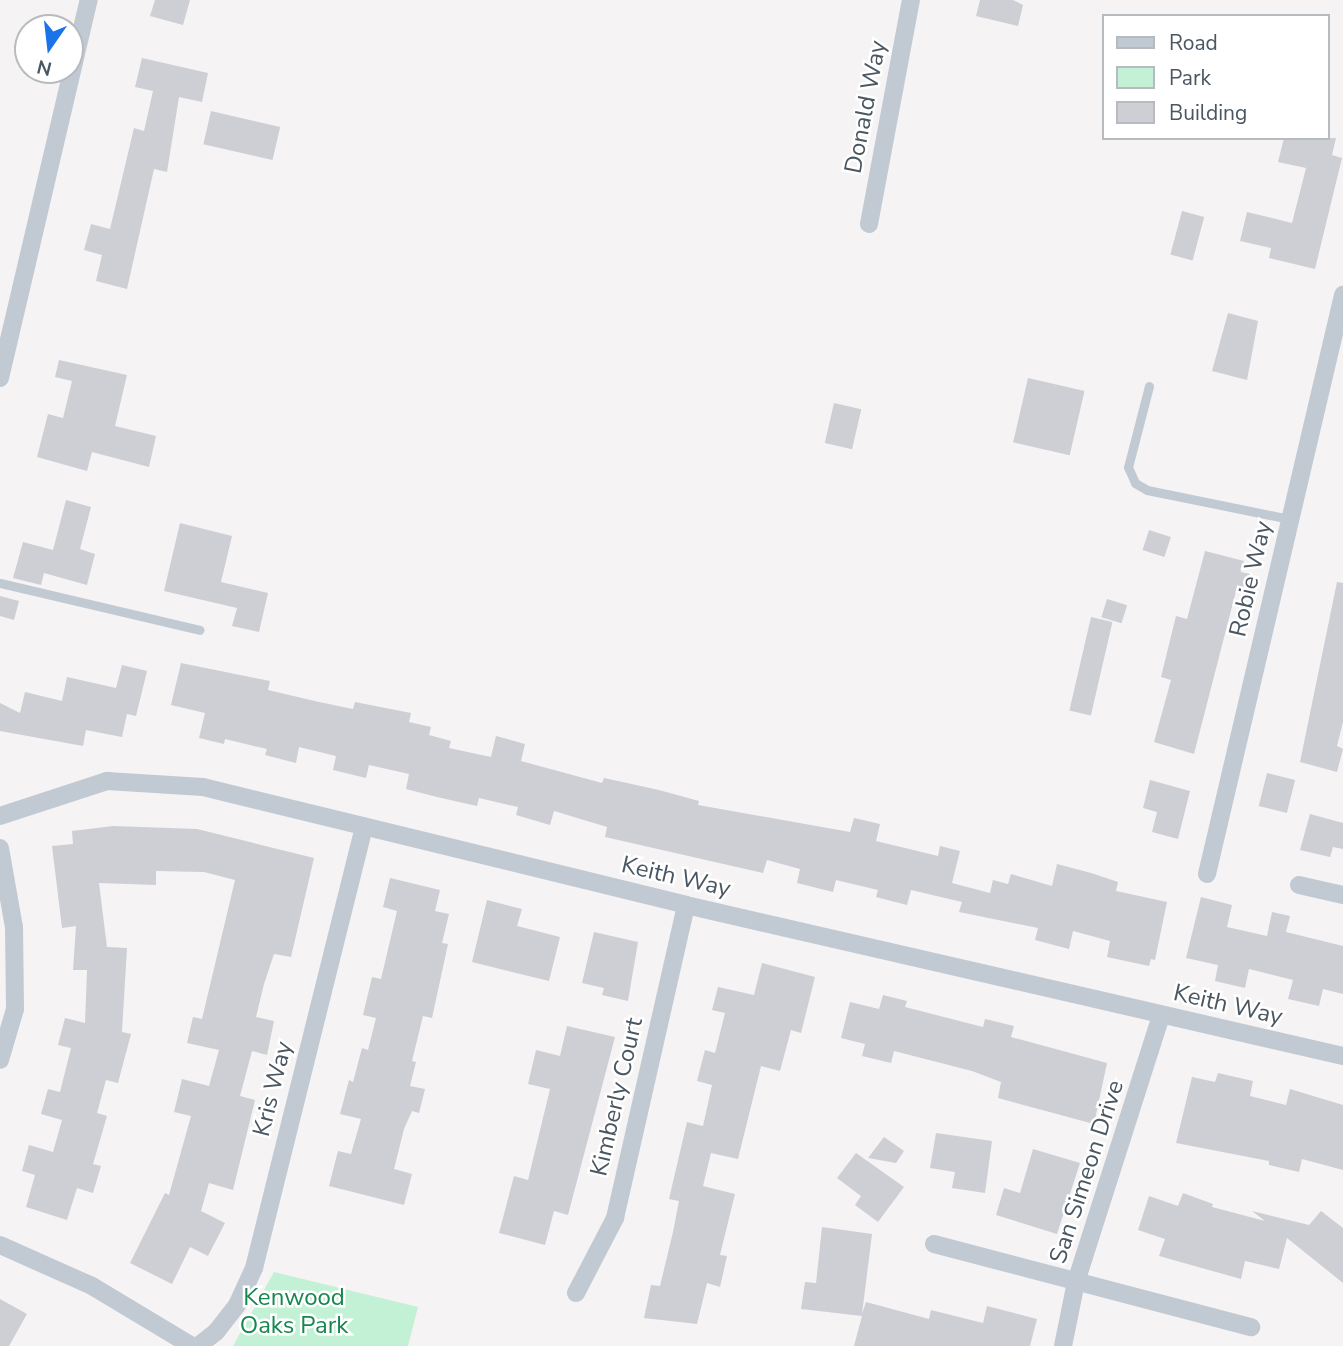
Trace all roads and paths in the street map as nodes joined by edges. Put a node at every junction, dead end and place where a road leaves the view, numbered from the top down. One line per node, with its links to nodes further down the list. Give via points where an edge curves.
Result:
1 (89, 0): 5 (street)
2 (911, 0): 3 (street, Donald Way)
3 (869, 224)
4 (1343, 295): 7 (street, Robie Way)
5 (0, 378)
6 (1149, 386): 7 (lane, via 1128,467 1135,482 1147,490)
7 (1290, 519): 13 (street, Robie Way)
8 (0, 583): 9 (lane)
9 (200, 629)
10 (0, 816): 11 (street, Keith Way, via 107,781 203,787)
11 (364, 826): 16 (street, Keith Way); 26 (street, Kris Way, via 254,1268 237,1305)
12 (0, 848): 19 (street, via 14,927 15,1009)
13 (1207, 874)
14 (1299, 885): 15 (street)
15 (1343, 895)
16 (686, 905): 17 (street, Keith Way); 23 (street, Kimberly Court, via 615,1218)
17 (1161, 1015): 18 (street, Keith Way); 22 (street, San Simeon Drive)
18 (1343, 1056)
19 (0, 1060)
20 (933, 1244): 22 (street)
21 (0, 1245): 25 (street, via 92,1286)
22 (1076, 1282): 24 (street); 27 (street, San Simeon Drive)
23 (576, 1293)
24 (1251, 1327)
25 (192, 1346)
26 (198, 1346)
27 (1063, 1346)

